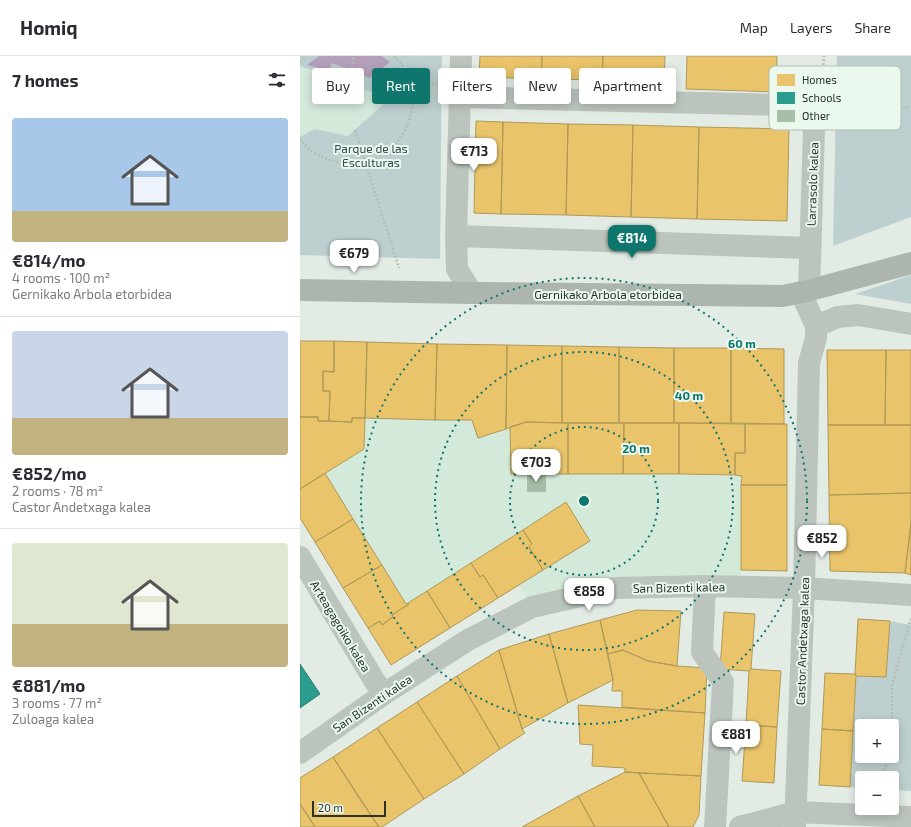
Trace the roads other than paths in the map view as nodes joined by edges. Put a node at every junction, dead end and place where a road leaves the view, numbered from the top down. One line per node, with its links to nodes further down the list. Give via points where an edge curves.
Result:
1 (460, 56): 2 (street)
2 (460, 68)
3 (506, 98): 5 (street, Larrasolo kalea)
4 (460, 104): 7 (street)
5 (769, 105)
6 (814, 130): 8 (street, Larrasolo kalea)
7 (456, 236): 8 (street); 12 (street, via 457,269)
8 (810, 248): 11 (street, Larrasolo kalea)
9 (911, 263): 11 (street, Gernikako Arbola etorbidea)
10 (300, 290): 12 (street, Gernikako Arbola etorbidea)
11 (807, 291): 12 (street, Gernikako Arbola etorbidea, via 783,296); 14 (street, via 805,302)
12 (472, 293)
13 (911, 324): 14 (street, via 858,315 838,317)
14 (816, 326): 17 (street, Castor Andetxaga kalea, via 816,338 809,363)
15 (300, 557): 19 (street, Arteagagoiko kalea)
16 (705, 586): 17 (street, San Bizenti kalea); 19 (street, San Bizenti kalea, via 616,588 532,607 468,640); 24 (street, via 702,652 723,682)
17 (804, 588): 18 (street, San Bizenti kalea); 22 (street, Castor Andetxaga kalea)
18 (911, 595)
19 (384, 694): 20 (street, San Bizenti kalea)
20 (300, 753)
21 (911, 817): 23 (street)
22 (796, 820): 23 (street); 25 (street)
23 (867, 821)
24 (715, 827)
25 (740, 827)

